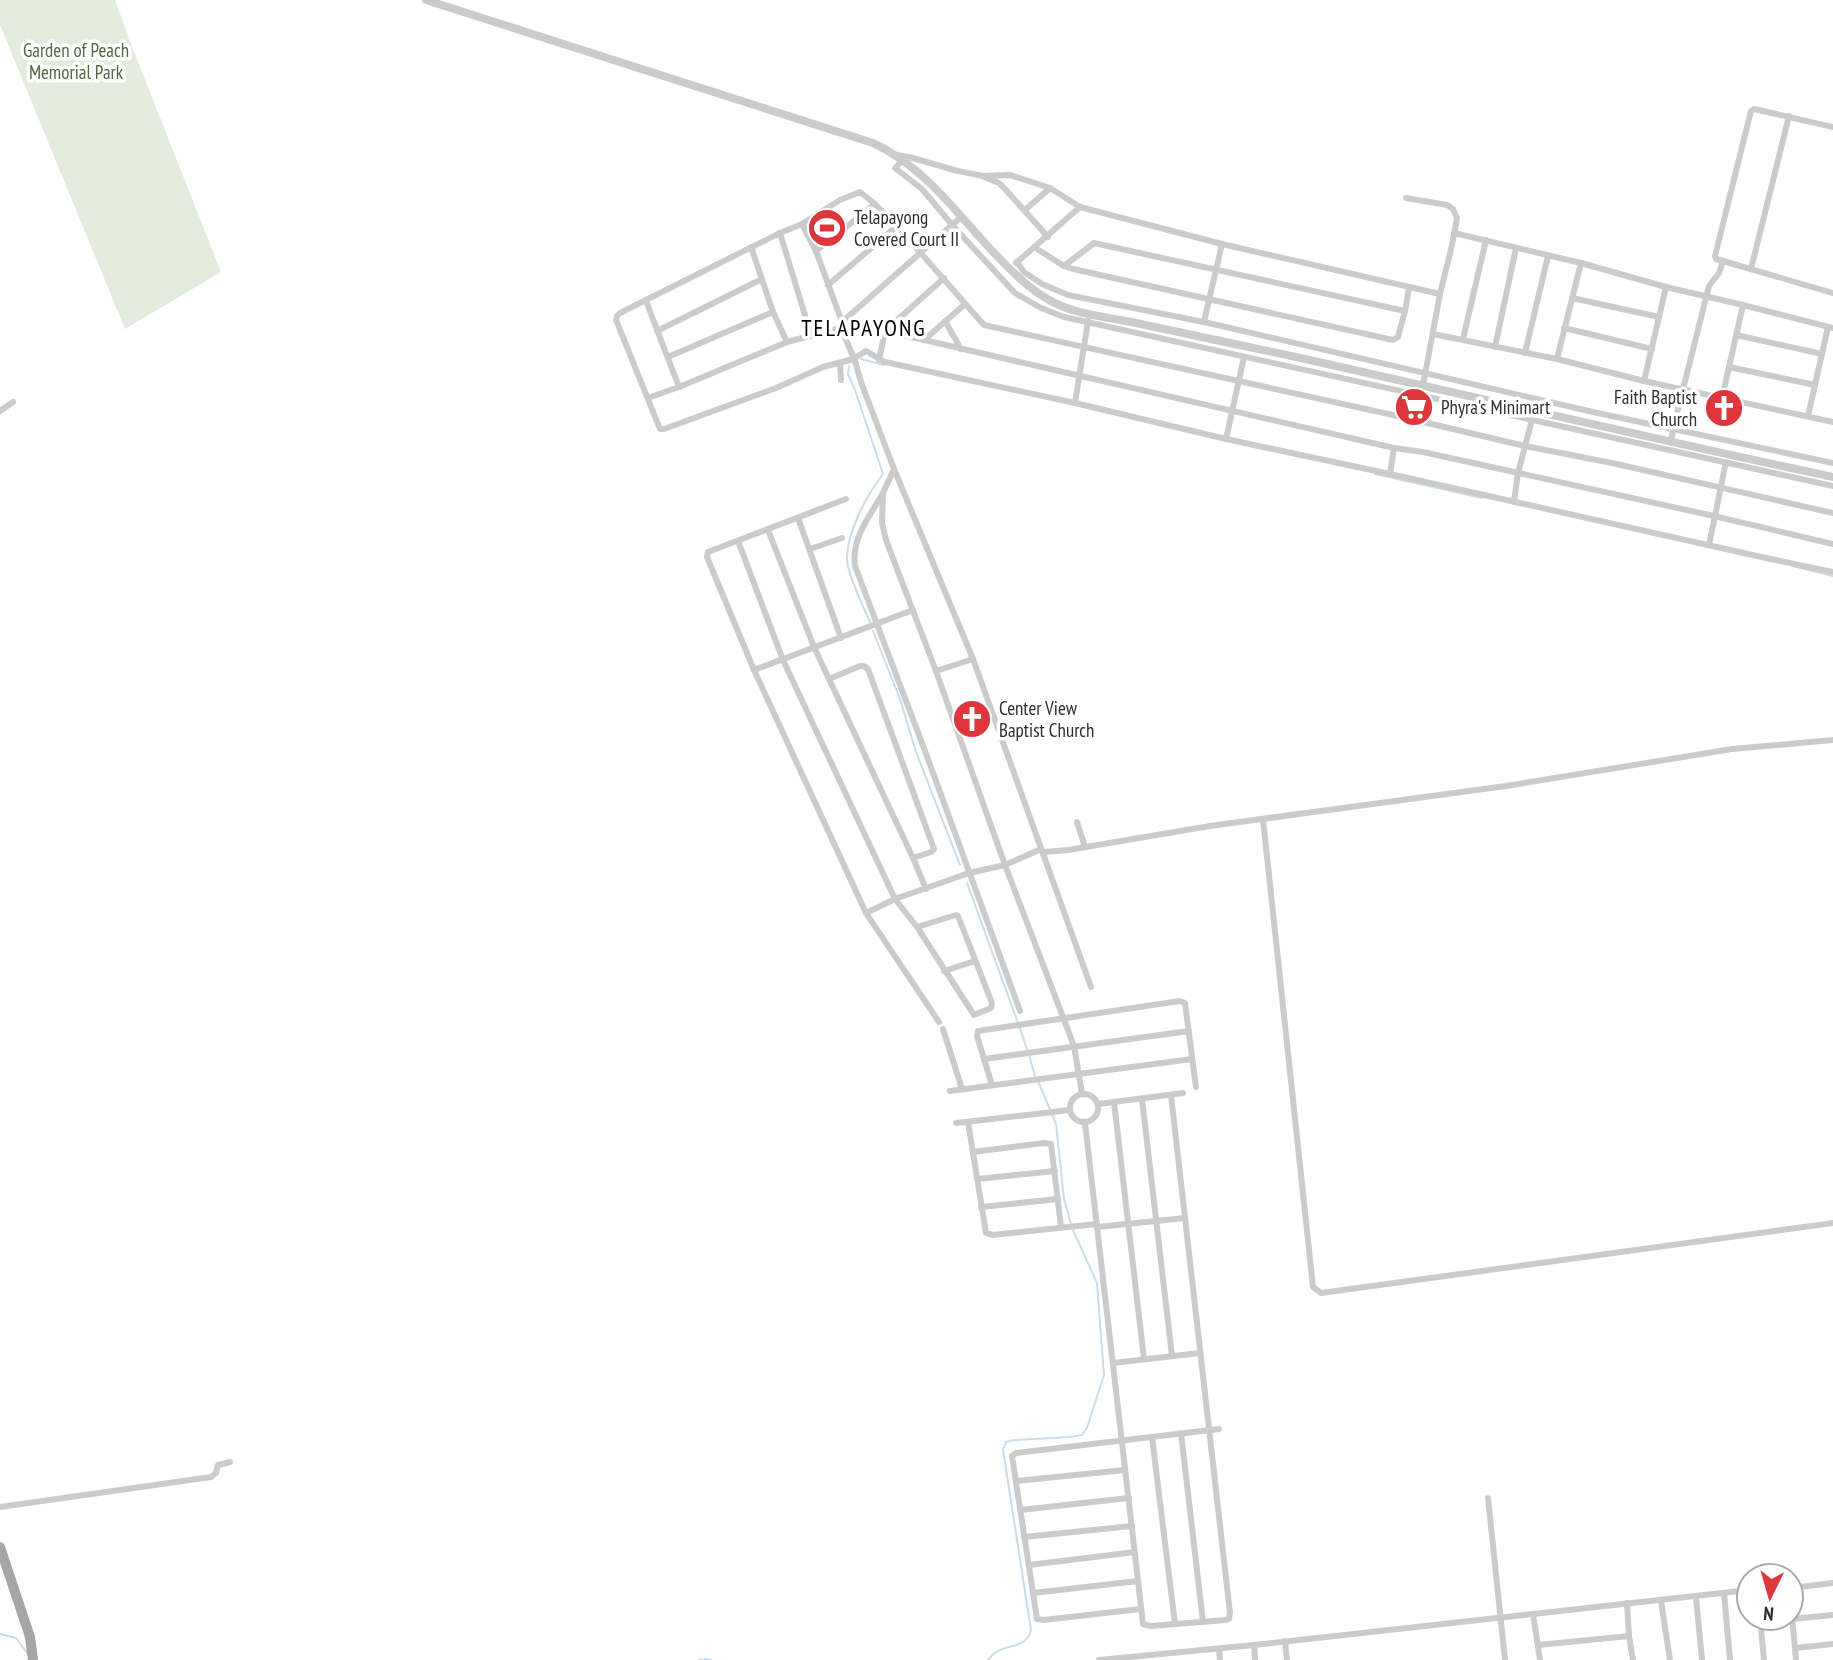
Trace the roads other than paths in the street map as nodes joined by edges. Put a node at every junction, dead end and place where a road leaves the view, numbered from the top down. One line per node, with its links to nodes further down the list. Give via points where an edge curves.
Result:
1 (426, 0): 4 (street, via 873,143)
2 (1789, 116): 3 (street); 27 (street, via 1751,111 1715,256); 32 (street)
3 (1833, 127)
4 (894, 155): 5 (street); 6 (street)
5 (903, 160): 12 (street); 15 (street, via 895,168 922,189)
6 (983, 176): 7 (street, via 1010,175); 11 (street, via 999,183)
7 (1050, 188): 10 (street); 11 (street)
8 (1406, 198): 17 (street, via 1450,206 1457,218)
9 (875, 204): 13 (street, via 860,192 852,194); 14 (street); 24 (street)
10 (1080, 207): 18 (street); 20 (street)
11 (1025, 210): 18 (street)
12 (961, 217): 15 (street); 31 (street)
13 (802, 224): 16 (street); 24 (street)
14 (897, 226): 25 (street); 36 (street)
15 (953, 226): 25 (street); 51 (street, via 1026,301 1064,317)
16 (780, 233): 21 (street); 59 (street)
17 (1454, 233): 19 (street); 40 (street)
18 (1048, 237): 22 (street)
19 (1486, 240): 23 (street); 62 (street)
20 (1222, 244): 33 (street); 38 (street)
21 (751, 247): 35 (street); 44 (street)
22 (1034, 247): 28 (street); 30 (street)
23 (1517, 248): 26 (street); 65 (street)
24 (816, 251): 36 (street)
25 (921, 253): 34 (street); 53 (street)
26 (1548, 256): 29 (street); 68 (street)
27 (1723, 261): 32 (street); 41 (street)
28 (1017, 262): 31 (street); 52 (street, via 1042,284 1068,295)
29 (1581, 264): 37 (street); 42 (street)
30 (1064, 266): 33 (street, via 1094,243); 43 (street)
31 (1009, 268): 83 (street, via 1041,296 1073,310)
32 (1751, 269): 39 (street)
33 (1215, 270): 43 (street); 47 (street)
34 (944, 278): 45 (street); 57 (street)
35 (762, 279): 48 (street); 56 (street)
36 (828, 285): 53 (street)
37 (1666, 287): 41 (street); 49 (street)
38 (1409, 288): 40 (street); 47 (street)
39 (1833, 293)
40 (1440, 294): 58 (street)
41 (1706, 297): 46 (street); 85 (street)
42 (1572, 298): 49 (street); 55 (street)
43 (1209, 299): 47 (street, via 1393,340); 52 (street)
44 (646, 301): 56 (street); 87 (street, via 620,313 616,320)
45 (965, 304): 50 (street); 64 (street, via 984,325)
46 (1743, 305): 54 (street); 60 (street)
47 (1405, 311)
48 (774, 312): 63 (street); 70 (street)
49 (1659, 317): 67 (street)
50 (945, 321): 61 (street); 66 (street)
51 (1088, 321): 64 (street); 71 (street)
52 (1203, 322): 77 (street)
53 (841, 325): 59 (street); 72 (street)
54 (1831, 327): 69 (street)
55 (1564, 328): 67 (street); 73 (street)
56 (657, 331): 70 (street)
57 (886, 331): 61 (street); 74 (street)
58 (1433, 334): 62 (street); 77 (street)
59 (811, 335): 63 (street)
60 (1736, 335): 69 (street); 76 (street)
61 (923, 340): 66 (street)
62 (1463, 340): 65 (street)
63 (787, 342): 84 (street)
64 (1084, 345): 78 (street); 80 (street)
65 (1495, 347): 68 (street)
66 (961, 349): 78 (street)
67 (1652, 349): 81 (street)
68 (1525, 353): 73 (street)
69 (1822, 354): 82 (street)
70 (668, 356): 84 (street)
71 (1244, 357): 80 (street); 86 (street)
72 (853, 359): 74 (street, via 866,351); 75 (street); 104 (street)
73 (1557, 359): 81 (street)
74 (879, 360): 90 (street)
75 (840, 363): 79 (street); 87 (street, via 664,429 657,425)
76 (1729, 367): 82 (street); 88 (street)
77 (1426, 372): 83 (street); 97 (street)
78 (1080, 376): 90 (street); 91 (street)
79 (841, 380)
80 (1240, 381): 91 (street); 93 (street)
81 (1644, 381): 85 (street)
82 (1815, 385): 94 (street)
83 (1423, 386): 99 (street)
84 (679, 387): 87 (street)
85 (1684, 389): 88 (street); 97 (street)
86 (1406, 393): 93 (street); 95 (street)
87 (648, 398)
88 (1722, 398): 94 (street)
89 (13, 402): 92 (street)
90 (1075, 403): 98 (street)
91 (1232, 410): 98 (street); 101 (street)
92 (0, 411)
93 (1402, 416): 100 (street)
94 (1808, 416): 96 (street)
95 (1532, 420): 100 (street); 102 (street)
96 (1833, 422)
97 (1673, 429): 99 (street); 103 (street)
98 (1226, 439): 106 (street)
99 (1671, 443): 107 (street)
100 (1524, 446): 105 (street); 109 (street)
101 (1394, 448): 105 (street); 106 (street)
102 (1726, 462): 108 (street); 109 (street)
103 (1833, 463)
104 (894, 469): 110 (street); 127 (street)
105 (1518, 473): 112 (street); 114 (street)
106 (1390, 474): 112 (street)
107 (1833, 477)
108 (1833, 486)
109 (1720, 489): 113 (street); 114 (street)
110 (883, 493): 123 (street, via 886,540); 124 (street, via 854,548 855,566)
111 (846, 499): 115 (street)
112 (1514, 502): 120 (street)
113 (1833, 513)
114 (1714, 516): 119 (street); 120 (street)
115 (798, 518): 116 (street); 121 (street)
116 (768, 530): 118 (street); 126 (street)
117 (842, 538): 121 (street)
118 (738, 541): 128 (street); 129 (street, via 708,552 707,557)
119 (1833, 544)
120 (1709, 545): 122 (street)
121 (810, 550): 125 (street)
122 (1833, 572)
123 (913, 610): 124 (street); 130 (street)
124 (877, 624): 125 (street); 139 (street)
125 (841, 638): 126 (street)
126 (814, 647): 128 (street); 131 (street)
127 (974, 659): 130 (street); 136 (street)
128 (783, 660): 129 (street); 141 (street)
129 (754, 670): 142 (street)
130 (936, 671): 138 (street)
131 (829, 679): 137 (street); 137 (street, via 860,666 868,669 934,849)
132 (1833, 740): 133 (street, via 1720,751)
133 (1263, 819): 135 (street); 175 (street, via 1316,1291)
134 (1077, 822): 135 (street)
135 (1085, 847): 136 (street)
136 (1042, 851): 138 (street); 146 (street)
137 (913, 858): 140 (street)
138 (1005, 864): 139 (street); 148 (street)
139 (970, 873): 140 (street); 147 (street)
140 (926, 889): 141 (street)
141 (895, 900): 142 (street); 143 (street)
142 (866, 914): 156 (street, via 941,1025)
143 (917, 928): 144 (street, via 958,916); 145 (street)
144 (975, 961): 145 (street); 145 (street, via 992,1006 974,1015)
145 (944, 971)
146 (1091, 987)
147 (1020, 1011)
148 (1064, 1019): 149 (street, via 1180,1001 1185,1003); 150 (street); 151 (street, via 978,1031)
149 (1189, 1031): 150 (street); 152 (street)
150 (1074, 1046): 151 (street); 153 (street)
151 (984, 1059): 154 (street)
152 (1192, 1059): 153 (street); 155 (street)
153 (1080, 1074): 154 (street); 159 (street)
154 (992, 1085): 156 (street)
155 (1196, 1087)
156 (962, 1089): 157 (street)
157 (950, 1091)
158 (1183, 1093): 160 (street)
159 (1082, 1094): 163 (street); 164 (street, via 1073,1098)
160 (1171, 1095): 161 (street); 173 (street)
161 (1142, 1099): 162 (street); 174 (street)
162 (1114, 1102): 163 (street); 176 (street)
163 (1097, 1104): 166 (street, via 1094,1119)
164 (1070, 1110): 165 (street); 166 (street, via 1072,1117)
165 (968, 1122): 167 (street); 168 (street)
166 (1085, 1122): 177 (street)
167 (956, 1123)
168 (972, 1152): 169 (street, via 1048,1142); 170 (street)
169 (1055, 1171): 170 (street); 171 (street)
170 (977, 1179): 172 (street)
171 (1058, 1199): 172 (street); 178 (street)
172 (981, 1207): 178 (street, via 988,1234)
173 (1185, 1218): 174 (street); 179 (street)
174 (1157, 1221): 176 (street); 180 (street)
175 (1833, 1223)
176 (1128, 1224): 177 (street); 181 (street)
177 (1097, 1225): 178 (street); 182 (street)
178 (1068, 1227)
179 (1200, 1353): 180 (street); 184 (street)
180 (1171, 1356): 181 (street)
181 (1144, 1359): 182 (street)
182 (1113, 1363): 187 (street)
183 (1219, 1429): 184 (street)
184 (1209, 1430): 185 (street); 214 (street, via 1230,1613 1229,1619)
185 (1181, 1433): 186 (street); 214 (street)
186 (1152, 1437): 187 (street); 215 (street)
187 (1122, 1440): 189 (street); 190 (street, via 1014,1453)
188 (230, 1462): 193 (street, via 218,1465 211,1477)
189 (1125, 1470): 190 (street); 191 (street)
190 (1016, 1482): 194 (street)
191 (1129, 1498): 194 (street); 195 (street)
192 (1488, 1498): 212 (street)
193 (0, 1507)
194 (1020, 1510): 196 (street)
195 (1132, 1526): 196 (street); 198 (street)
196 (1024, 1537): 199 (street)
197 (0, 1547): 226 (main road, via 30,1637)
198 (1135, 1552): 199 (street); 200 (street)
199 (1028, 1565): 204 (street)
200 (1138, 1581): 204 (street); 209 (street)
201 (1833, 1583): 202 (street)
202 (1805, 1586)
203 (1735, 1592): 205 (street)
204 (1033, 1593): 209 (street, via 1040,1620)
205 (1724, 1593): 206 (street); 237 (street)
206 (1696, 1597): 207 (street); 236 (street)
207 (1661, 1601): 208 (street); 235 (street)
208 (1627, 1603): 210 (street); 218 (street)
209 (1140, 1609): 215 (street, via 1147,1626)
210 (1533, 1614): 212 (street); 222 (street)
211 (1833, 1615): 213 (street)
212 (1501, 1617): 219 (street); 232 (street)
213 (1805, 1618)
214 (1203, 1622): 215 (street)
215 (1175, 1624)
216 (1761, 1632): 238 (street)
217 (1793, 1632): 224 (street)
218 (1629, 1636): 222 (street); 234 (street)
219 (1285, 1641): 221 (street); 231 (street)
220 (1833, 1644): 224 (street)
221 (1254, 1645): 223 (street); 230 (street)
222 (1538, 1645): 233 (street)
223 (1219, 1648): 225 (street); 229 (street)
224 (1795, 1648): 239 (street)
225 (1189, 1652): 227 (street); 228 (street)
226 (33, 1660)
227 (1099, 1660)
228 (1190, 1660)
229 (1220, 1660)
230 (1255, 1660)
231 (1287, 1660)
232 (1506, 1660)
233 (1540, 1660)
234 (1633, 1660)
235 (1670, 1660)
236 (1702, 1660)
237 (1730, 1660)
238 (1764, 1660)
239 (1796, 1660)

